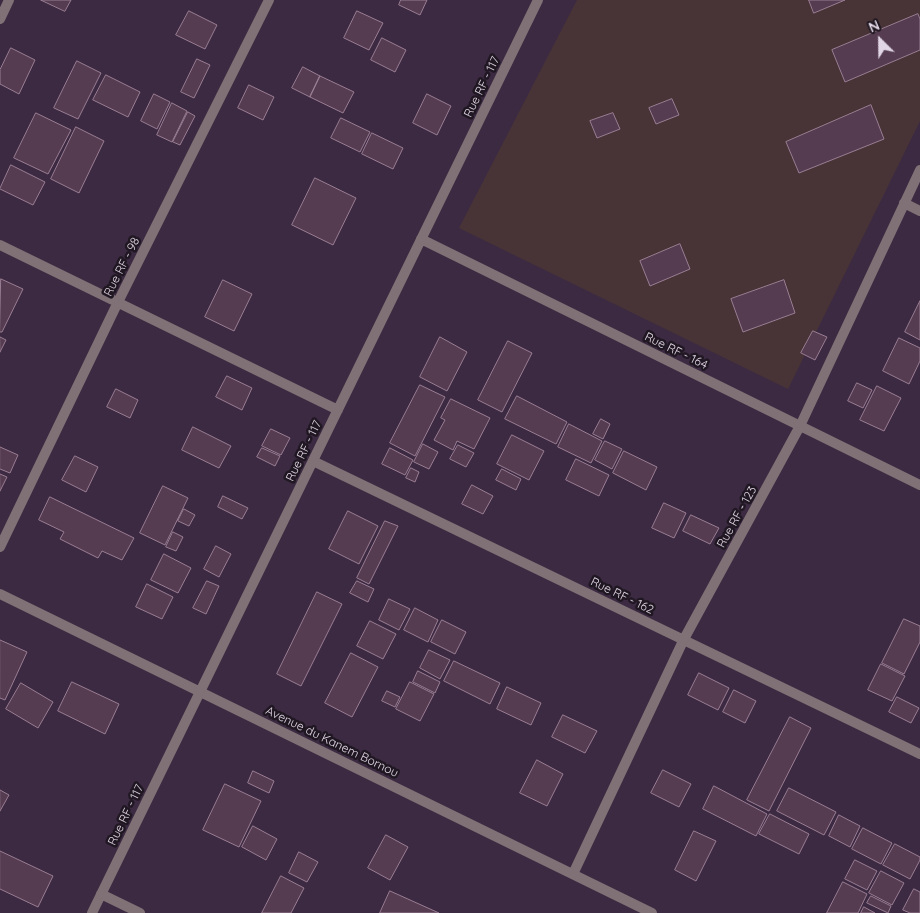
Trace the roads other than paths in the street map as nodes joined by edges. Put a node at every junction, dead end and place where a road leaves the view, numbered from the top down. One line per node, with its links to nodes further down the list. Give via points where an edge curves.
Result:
1 (9, 0): 4 (street)
2 (269, 0): 10 (street, Rue RF - 98)
3 (538, 0): 8 (street, Rue RF - 117)
4 (0, 19)
5 (920, 170): 6 (street, Rue RF - 123)
6 (904, 203): 7 (street); 12 (street, Rue RF - 123)
7 (920, 211)
8 (421, 239): 11 (street, Rue RF - 117); 12 (street, Rue RF - 164)
9 (0, 245): 10 (street)
10 (118, 302): 11 (street); 15 (street, Rue RF - 98)
11 (338, 410): 13 (street, Rue RF - 117)
12 (800, 426): 14 (street, Rue RF - 164); 17 (street, Rue RF - 123)
13 (313, 461): 17 (street, Rue RF - 162); 18 (street, Rue RF - 117)
14 (920, 485)
15 (0, 547)
16 (0, 594): 18 (street, Avenue du Kanem Bornou)
17 (684, 639): 19 (street, Rue RF - 162); 20 (street, Rue RF - 123)
18 (200, 692): 20 (street, Avenue du Kanem Bornou); 21 (street, Rue RF - 117)
19 (920, 754)
20 (573, 874): 24 (street, Avenue du Kanem Bornou)
21 (101, 894): 22 (street, Rue RF - 117); 23 (street)
22 (92, 913)
23 (140, 913)
24 (652, 913)

